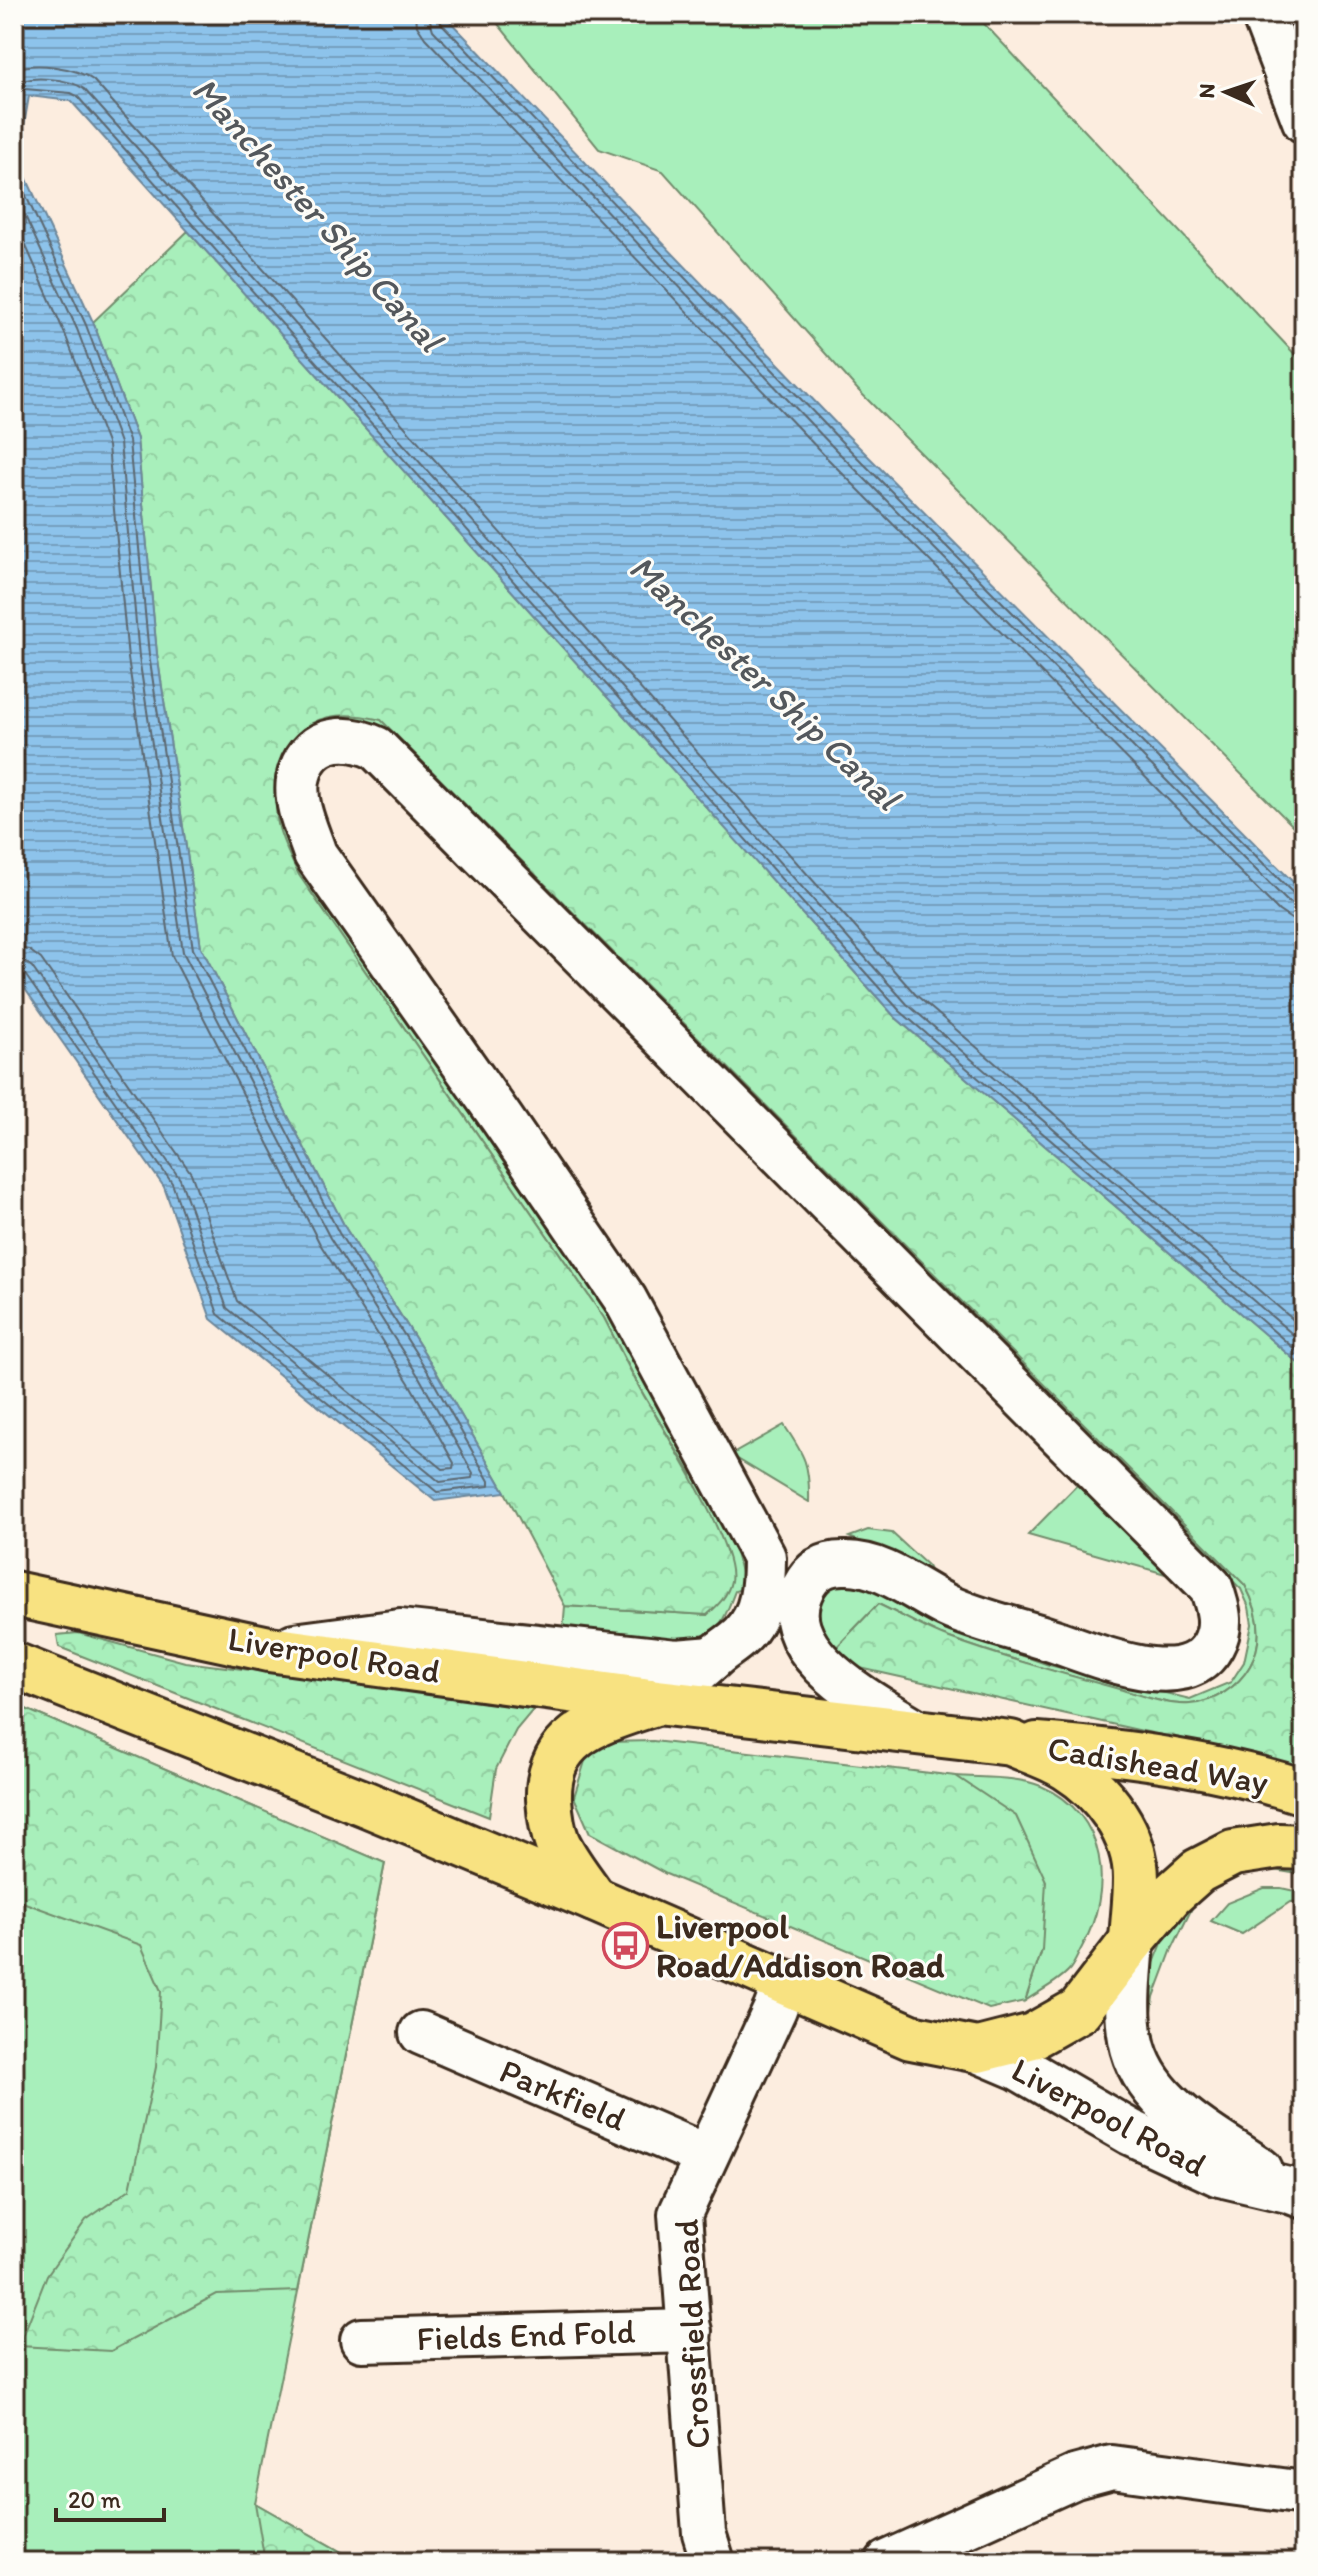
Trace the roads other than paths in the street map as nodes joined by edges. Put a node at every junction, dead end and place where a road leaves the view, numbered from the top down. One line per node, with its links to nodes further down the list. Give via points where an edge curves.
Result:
1 (1263, 14): 2 (street)
2 (1304, 121)
3 (764, 1557): 4 (street); 4 (street, via 625,1299 315,854 301,814 298,782 305,762 321,743 340,738 376,748 1211,1587 1219,1608 1219,1633 1209,1653 1192,1667 1138,1667 949,1607 886,1573 849,1563 826,1565); 7 (street, via 764,1588 755,1617)
4 (810, 1574): 10 (street, via 798,1597 802,1640 849,1689)
5 (14, 1594): 6 (highway, Liverpool Road)
6 (269, 1649): 7 (street, via 400,1631 676,1661); 9 (highway, Liverpool Road)
7 (713, 1658): 9 (street, via 692,1680)
8 (14, 1665): 14 (highway)
9 (657, 1702): 10 (highway, Liverpool Road); 14 (highway, via 593,1726 570,1741 552,1770 550,1810 558,1842)
10 (917, 1731): 11 (highway, Liverpool Road)
11 (1011, 1743): 12 (highway, Cadishead Way, via 1110,1751 1231,1771); 15 (highway, via 1064,1766 1088,1783 1122,1825 1136,1878)
12 (1304, 1792)
13 (1304, 1847): 15 (highway, Cadishead Way, via 1233,1853 1198,1871)
14 (594, 1899): 16 (highway)
15 (1132, 1941): 18 (highway, Cadishead Way, via 1079,2010 1033,2036); 20 (main road, Liverpool Road, via 1131,2040 1158,2096)
16 (785, 1982): 18 (highway, via 911,2037); 19 (street, Crossfield Road)
17 (421, 2033): 19 (street, Parkfield)
18 (978, 2050): 20 (main road, Liverpool Road, via 1220,2174)
19 (706, 2156): 21 (street, Crossfield Road, via 680,2214)
20 (1296, 2193)
21 (690, 2331): 22 (street, Fields End Fold); 24 (street, Crossfield Road, via 704,2533)
22 (362, 2340)
23 (1304, 2493): 25 (street, via 1112,2467 1075,2477)
24 (713, 2562)
25 (887, 2562)

